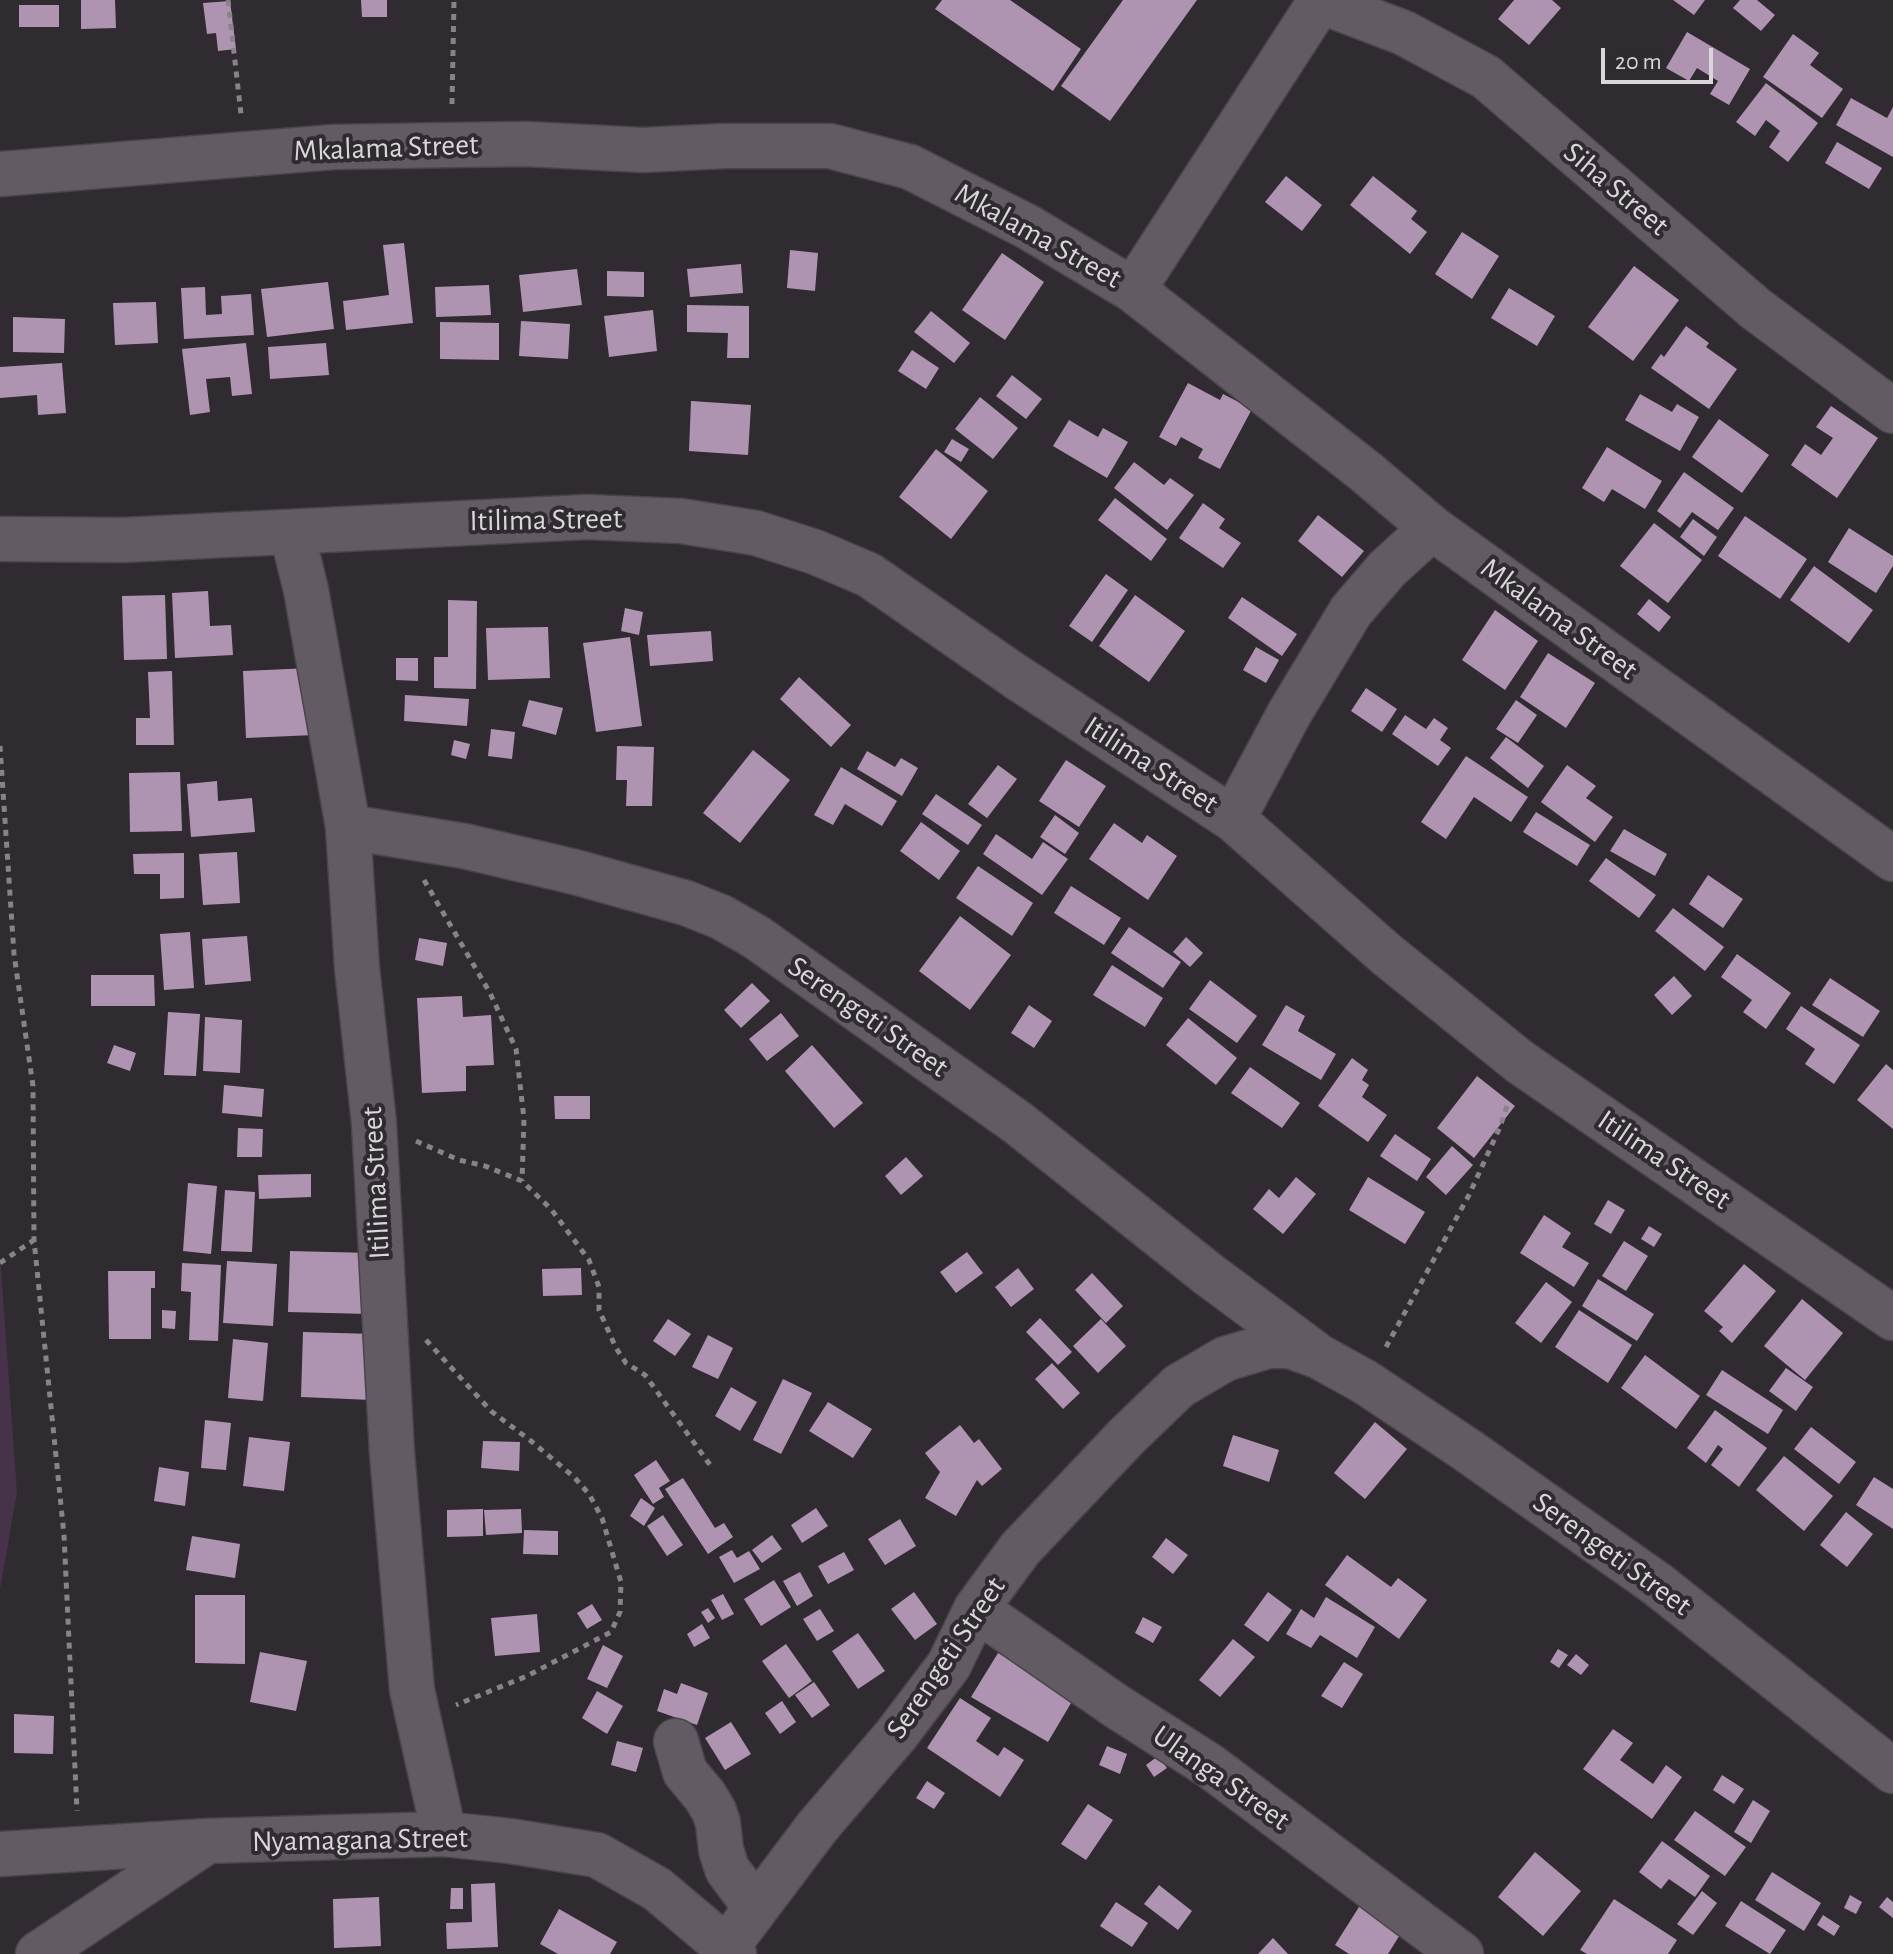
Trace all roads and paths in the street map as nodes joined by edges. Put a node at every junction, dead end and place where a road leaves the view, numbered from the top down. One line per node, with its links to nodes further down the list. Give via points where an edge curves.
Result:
1 (228, 0): 5 (path)
2 (454, 0): 4 (path)
3 (1321, 0): 7 (street); 8 (street, Siha Street, via 1404,33 1486,77 1756,309)
4 (452, 145): 5 (street, Mkalama Street); 7 (street, Mkalama Street, via 643,150 830,146 910,167 1028,227)
5 (245, 153): 6 (street, Mkalama Street)
6 (0, 174)
7 (1133, 290): 9 (street, Mkalama Street)
8 (1893, 411)
9 (1432, 528): 13 (street, via 1351,611); 16 (street, Mkalama Street)
10 (292, 533): 11 (street, Itilima Street); 13 (street, Itilima Street, via 587,517 681,521 756,533 869,575); 14 (street, Itilima Street)
11 (0, 539)
12 (0, 746): 20 (path, via 14,954 33,1086)
13 (1233, 819): 17 (street, Itilima Street)
14 (348, 827): 15 (street, Serengeti Street); 18 (street, Itilima Street)
15 (395, 836): 19 (path, via 461,941 516,1049 524,1119); 24 (street, Serengeti Street, via 575,872 721,917 1018,1123)
16 (1893, 859)
17 (1520, 1062): 22 (street, Itilima Street); 25 (path, via 1500,1127 1469,1195)
18 (374, 1123): 19 (path); 28 (street, Itilima Street, via 392,1453)
19 (522, 1181): 26 (path, via 551,1209 589,1260 599,1287 599,1310 616,1348 626,1363 645,1375)
20 (34, 1240): 21 (path); 33 (path, via 64,1535)
21 (0, 1263)
22 (1893, 1318)
23 (423, 1337): 28 (path, via 491,1411 589,1494 602,1518 621,1582 620,1612 611,1632)
24 (1318, 1356): 25 (street, Serengeti Street); 27 (street, Serengeti Street, via 1290,1346 1268,1346 1225,1359 1179,1386 1039,1529)
25 (1365, 1382): 30 (street, Serengeti Street, via 1657,1584)
26 (713, 1469)
27 (976, 1609): 35 (street, Serengeti Street, via 949,1665); 38 (street, Ulanga Street, via 1210,1766)
28 (418, 1724): 31 (street, Itilima Street)
29 (676, 1741): 35 (street, via 685,1772 714,1811 727,1869)
30 (1893, 1771)
31 (444, 1834): 32 (street, Nyamagana Street); 36 (street, Nyamagana Street, via 597,1855 657,1889)
32 (207, 1841): 33 (street, Nyamagana Street); 37 (street)
33 (80, 1848): 34 (street, Nyamagana Street)
34 (0, 1854)
35 (756, 1908): 36 (street, Serengeti Street)
36 (730, 1951)
37 (38, 1954)
38 (1461, 1954)

